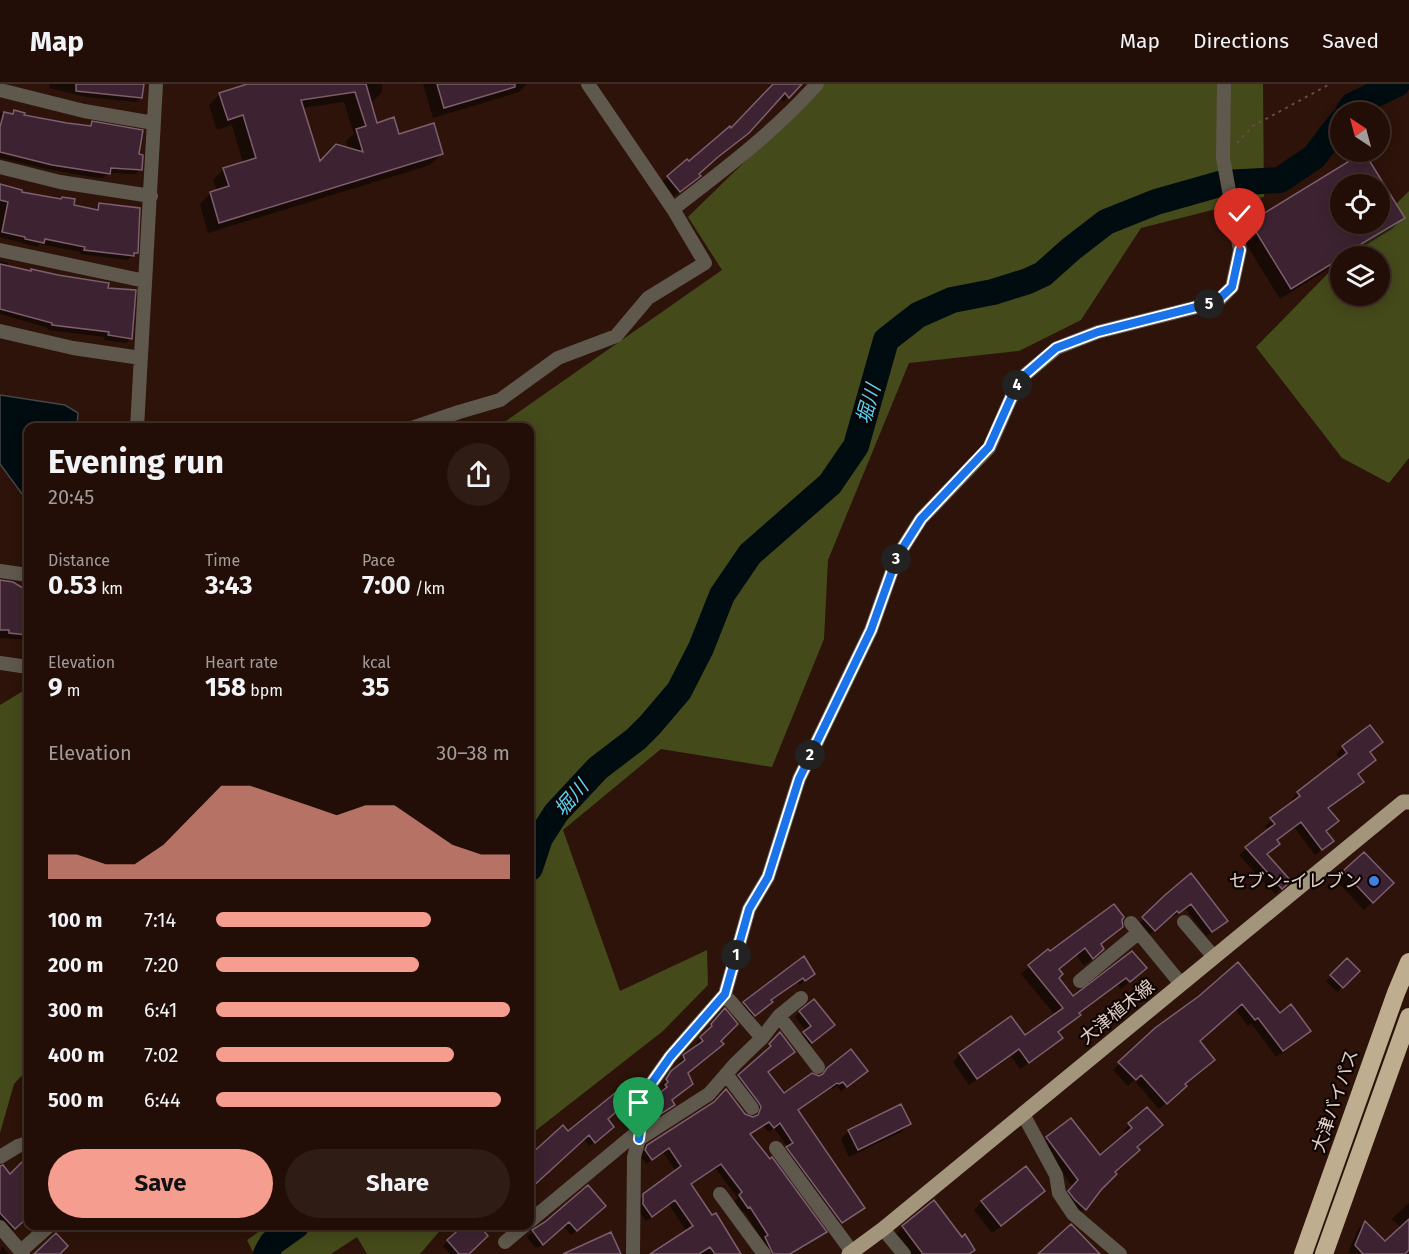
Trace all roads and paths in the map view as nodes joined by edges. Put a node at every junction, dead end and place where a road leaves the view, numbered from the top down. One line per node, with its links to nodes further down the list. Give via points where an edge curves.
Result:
1 (156, 84): 7 (street)
2 (588, 84): 11 (street)
3 (817, 84): 11 (street, via 741,157)
4 (1224, 84): 8 (street)
5 (1330, 84): 8 (path, via 1253,126)
6 (0, 90): 7 (street)
7 (154, 123): 10 (street)
8 (1223, 158): 28 (street, via 1240,250 1232,287 1216,302 1098,332 1056,348 1019,380 989,447 921,519 897,557 871,630 799,779 768,877 749,909)
9 (0, 167): 10 (street, via 60,182)
10 (151, 196): 13 (street)
11 (673, 209): 17 (street, via 705,263 648,298 616,336 558,358 500,400)
12 (0, 250): 13 (street)
13 (145, 281): 15 (street)
14 (0, 331): 15 (street)
15 (141, 358): 16 (street)
16 (137, 423)
17 (427, 423)
18 (0, 571): 19 (street)
19 (24, 574)
20 (0, 663): 21 (street)
21 (24, 666)
22 (1409, 802): 24 (main road, 大津植木線, via 1403,802)
23 (1184, 922): 24 (street)
24 (1214, 957): 27 (main road, 大津植木線)
25 (1409, 962): 54 (highway, 大津バイパス)
26 (1080, 981): 27 (street, via 1134,928)
27 (1181, 984): 36 (main road, 大津植木線)
28 (725, 995): 32 (street); 37 (street, via 651,1084 644,1099)
29 (801, 998): 30 (street)
30 (779, 1016): 32 (street); 33 (street)
31 (1409, 1017): 55 (highway)
32 (762, 1038): 34 (street)
33 (819, 1067)
34 (726, 1074): 35 (street); 37 (street, via 709,1094)
35 (752, 1108)
36 (1023, 1114): 44 (main road, 大津植木線); 53 (street, via 1056,1175 1059,1193 1073,1214)
37 (640, 1134): 42 (street); 50 (street, via 634,1157)
38 (24, 1144): 40 (street)
39 (776, 1148): 49 (street)
40 (0, 1157)
41 (720, 1194): 51 (street)
42 (534, 1218)
43 (0, 1227): 48 (street)
44 (883, 1229): 49 (main road, 大津植木線); 52 (street)
45 (45, 1230): 48 (street)
46 (520, 1230): 47 (street)
47 (504, 1242)
48 (22, 1252)
49 (851, 1253)
50 (633, 1254)
51 (764, 1254)
52 (904, 1254)
53 (1119, 1254)
54 (1303, 1254)
55 (1324, 1254)

